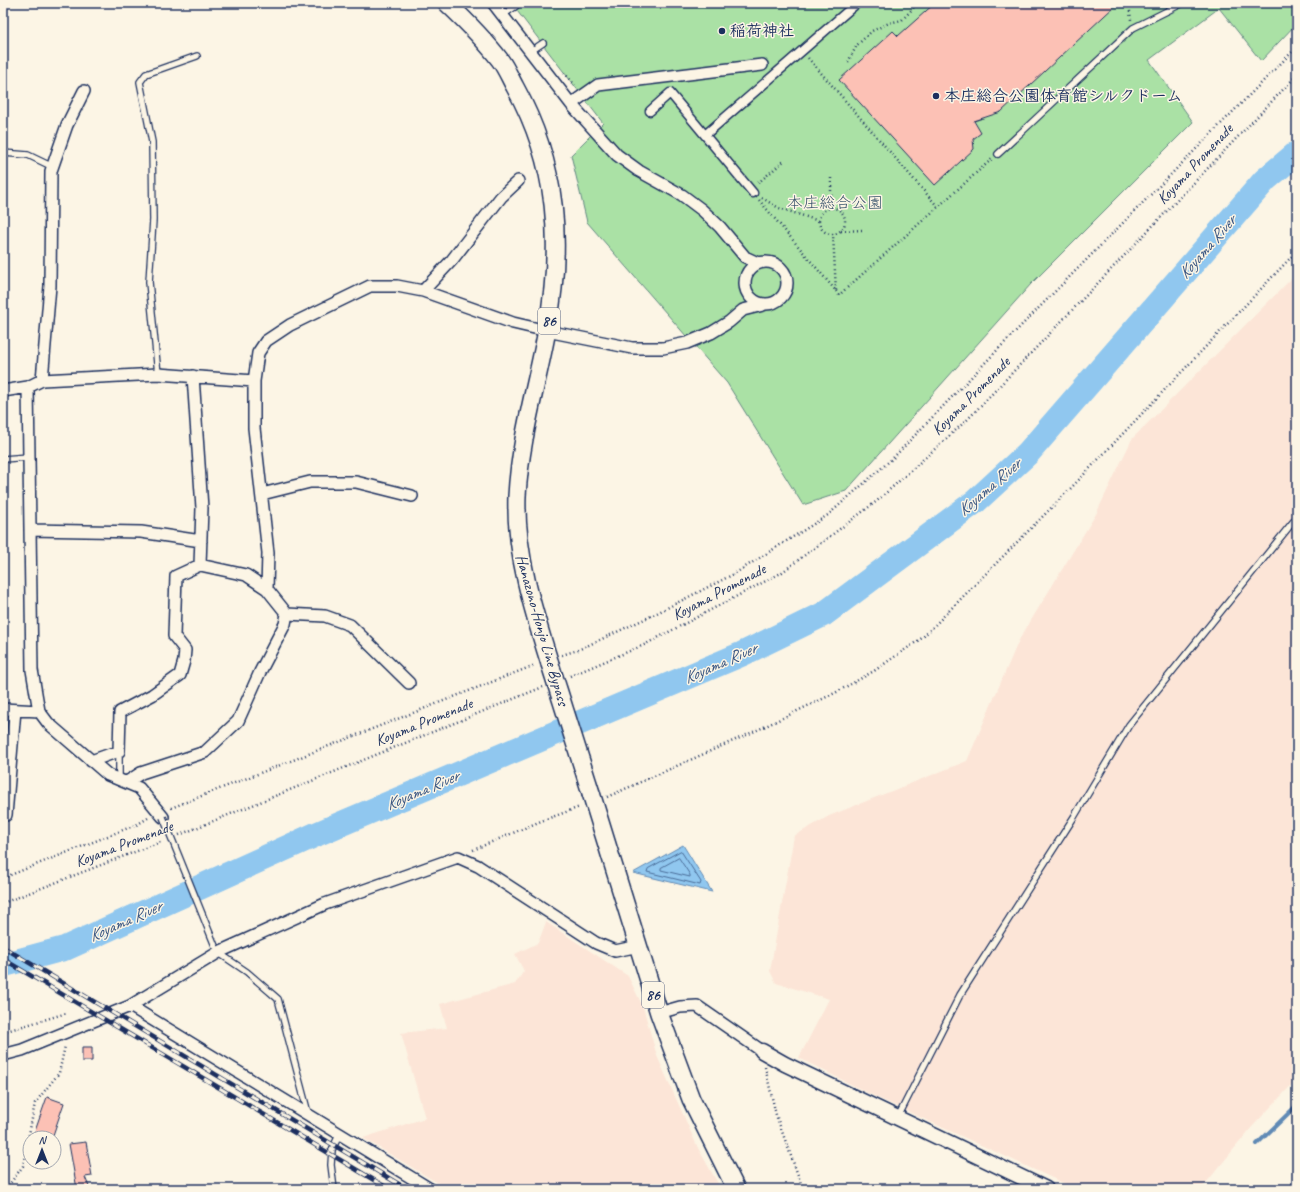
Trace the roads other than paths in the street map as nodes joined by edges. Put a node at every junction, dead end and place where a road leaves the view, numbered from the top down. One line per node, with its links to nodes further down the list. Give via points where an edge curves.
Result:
1 (447, 3): 27 (main road, Hanazono-Honjo Line Bypass / 86, via 472,27 500,61 529,113 546,164 555,212 556,260)
2 (493, 3): 6 (street)
3 (857, 3): 14 (street)
4 (1183, 3): 16 (lane, via 1133,28)
5 (516, 6): 6 (lane)
6 (503, 15): 8 (street)
7 (543, 43): 8 (lane)
8 (531, 51): 12 (street)
9 (198, 56): 28 (lane, via 146,74 140,82 152,142 153,220 149,282)
10 (762, 65): 12 (street, via 598,85)
11 (84, 91): 17 (street, via 67,124)
12 (572, 104): 20 (street, via 617,155 702,210)
13 (650, 111): 14 (street, via 670,94)
14 (705, 135): 19 (street)
15 (3, 153): 17 (lane, via 28,155)
16 (998, 154)
17 (52, 167): 30 (street, via 50,286)
18 (518, 181): 23 (street, via 501,197 452,260)
19 (752, 191)
20 (745, 257): 21 (street); 22 (street)
21 (758, 263): 22 (street); 25 (street, via 772,262 778,265 788,283 777,302)
22 (748, 271): 24 (street, via 744,285)
23 (423, 291): 27 (street, via 513,323); 31 (street, via 397,286 370,286 290,325 266,341 258,353)
24 (746, 292): 25 (street, via 750,298); 26 (street)
25 (763, 305): 26 (street)
26 (743, 310): 27 (street, via 711,333 687,343 663,348 632,348)
27 (547, 331): 53 (main road, Hanazono-Honjo Line Bypass / 86, bridge, via 524,435 517,496 519,544 549,662)
28 (158, 374): 29 (street); 30 (street)
29 (193, 376): 31 (street); 40 (street, via 202,508)
30 (42, 380): 32 (street)
31 (254, 381): 36 (street, via 254,428)
32 (28, 387): 33 (street); 34 (street)
33 (3, 391)
34 (29, 457): 35 (lane); 39 (street)
35 (3, 459)
36 (262, 494): 37 (street, via 310,482 356,482); 42 (street, via 268,553)
37 (412, 496)
38 (1297, 517): 60 (lane, via 1129,725 1074,817 960,995)
39 (30, 530): 40 (street, via 141,532); 47 (street, via 32,670)
40 (201, 541): 41 (street)
41 (200, 565): 42 (street, via 246,575); 48 (street, via 176,576 174,636 185,650 180,675 152,696 120,712)
42 (267, 589): 43 (street)
43 (287, 614): 44 (street, via 325,616 350,625); 50 (street, via 285,624 238,721 205,752)
44 (409, 683)
45 (3, 709): 46 (street)
46 (15, 710): 47 (street); 52 (street)
47 (39, 712): 49 (street)
48 (119, 751): 49 (street); 50 (lane)
49 (91, 761): 50 (street, via 108,775)
50 (123, 780): 51 (street, via 139,788)
51 (161, 814): 54 (lane, bridge)
52 (6, 815)
53 (639, 946): 54 (street, via 615,951 596,943 478,866 458,856 325,904); 56 (main road, Hanazono-Honjo Line Bypass / 86)
54 (217, 949): 55 (street); 59 (lane, via 278,999)
55 (130, 1006): 58 (street, via 22,1050); 59 (street)
56 (659, 1013): 57 (street, via 680,1007 697,1006); 64 (main road, Hanazono-Honjo Line Bypass / 86, via 691,1099)
57 (762, 1051): 60 (street)
58 (3, 1055)
59 (308, 1116): 61 (street)
60 (898, 1117): 65 (street)
61 (339, 1135): 62 (lane, via 332,1150); 63 (street)
62 (334, 1189)
63 (430, 1189)
64 (736, 1189)
65 (1046, 1189)

